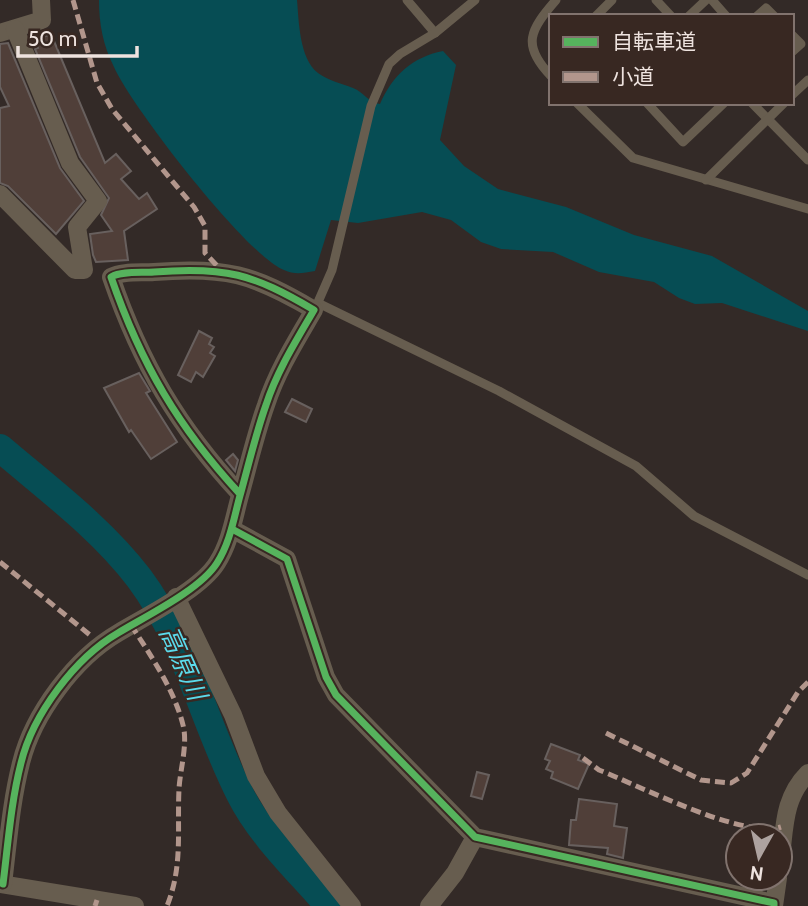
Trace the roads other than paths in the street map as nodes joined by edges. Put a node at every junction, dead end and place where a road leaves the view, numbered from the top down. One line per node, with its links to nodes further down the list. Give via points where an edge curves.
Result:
1 (41, 0): 13 (street, via 42,20)
2 (407, 0): 14 (lane)
3 (475, 0): 14 (lane)
4 (555, 0): 17 (lane, via 534,32 532,46 534,59)
5 (612, 0): 8 (lane)
6 (656, 0): 9 (lane)
7 (712, 0): 10 (lane)
8 (598, 14)
9 (669, 14)
10 (724, 14)
11 (759, 14): 12 (lane, via 766,8)
12 (772, 14)
13 (8, 31): 30 (street, via 70,163 98,201 77,227)
14 (435, 33): 32 (lane, via 389,64 371,106 332,270)
15 (794, 37): 16 (lane, via 801,44)
16 (794, 50)
17 (549, 74)
18 (808, 80): 19 (lane)
19 (794, 93)
20 (579, 105): 27 (lane, via 634,158)
21 (649, 105): 22 (lane, via 683,142)
22 (722, 105)
23 (754, 105): 25 (lane)
24 (782, 105): 25 (lane)
25 (768, 120): 26 (lane); 27 (lane)
26 (807, 158)
27 (706, 180): 29 (lane)
28 (0, 194): 30 (street, via 75,270)
29 (808, 209)
30 (84, 270): 31 (street, via 106,271)
31 (111, 277): 32 (street, via 221,270 271,285); 33 (street, via 153,381)
32 (316, 307): 33 (street, via 266,403); 35 (lane, via 499,391 636,466 694,516)
33 (240, 494): 34 (street)
34 (232, 529): 36 (street, via 217,564); 39 (street, via 287,559 336,695)
35 (808, 575)
36 (176, 597): 40 (street, via 109,638 65,681 35,729 16,786); 43 (street, via 233,715 256,776 278,813)
37 (808, 773): 38 (street, via 791,794)
38 (783, 822)
39 (475, 837): 41 (street); 44 (street)
40 (2, 884): 42 (street)
41 (774, 904)
42 (135, 906)
43 (352, 906)
44 (429, 906)

